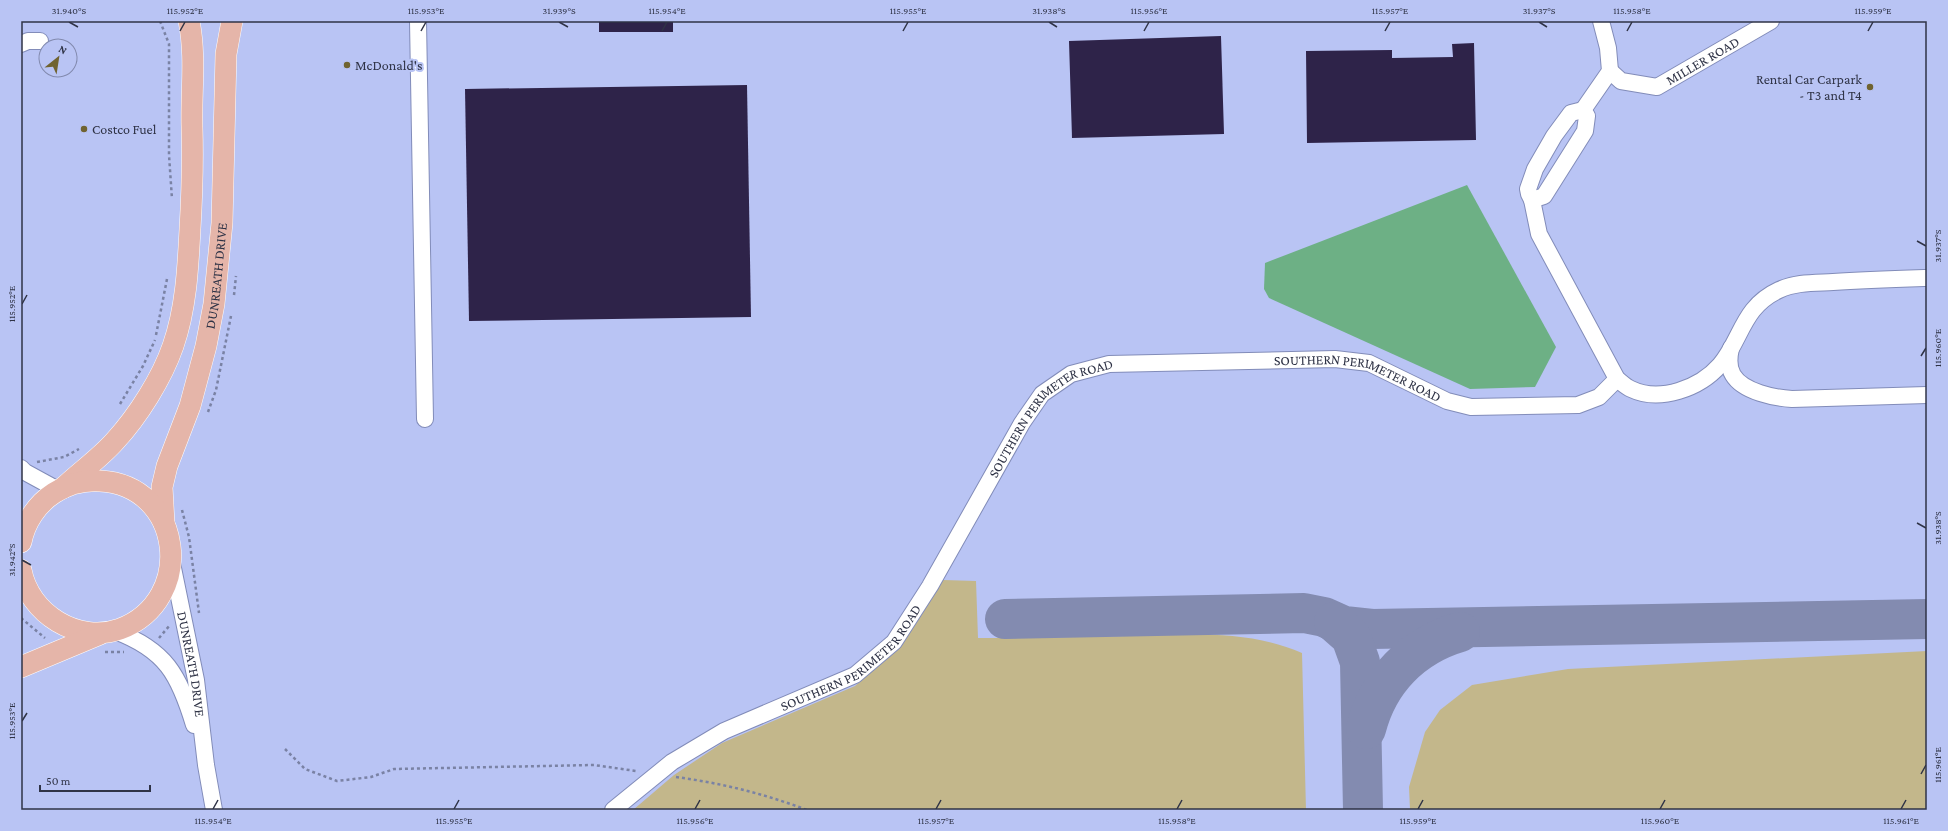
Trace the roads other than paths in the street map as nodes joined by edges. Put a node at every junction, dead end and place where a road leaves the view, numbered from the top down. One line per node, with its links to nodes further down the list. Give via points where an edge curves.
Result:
1 (189, 21): 17 (main road, DUNREATH DRIVE, via 194,44 193,177 188,270 173,346 139,412 115,441)
2 (232, 21): 18 (main road, DUNREATH DRIVE, via 226,54 222,223 214,304 190,406 167,466 162,487)
3 (418, 21): 15 (street)
4 (1601, 21): 8 (street, via 1608,48)
5 (1772, 21): 8 (street, MILLER ROAD, via 1657,87 1621,80)
6 (38, 41): 7 (street)
7 (21, 44)
8 (1610, 71): 9 (street)
9 (1583, 110): 10 (street, via 1571,113 1535,169 1529,194); 10 (street, via 1587,116 1585,131 1546,193 1539,199)
10 (1532, 200): 13 (street, via 1539,234)
11 (1927, 278): 12 (street, via 1800,284 1779,290 1762,301 1749,315)
12 (1731, 348): 13 (street, via 1720,365 1704,378 1668,394 1645,394 1631,389); 14 (street, via 1729,362 1733,376 1745,386 1775,398)
13 (1617, 379): 26 (street, SOUTHERN PERIMETER ROAD, via 1599,397 1578,405 1471,407 1447,401 1369,363 1335,359 1109,364 1071,374 1042,394 1022,423 930,586 894,642 855,675 724,731 672,762)
14 (1927, 395)
15 (425, 419)
16 (23, 470): 17 (street)
17 (61, 489): 18 (main road, via 92,481 121,485 146,500); 19 (main road, DUNREATH DRIVE, via 48,497 36,510)
18 (164, 523): 20 (main road, via 172,550)
19 (21, 538)
20 (172, 563): 22 (main road, via 170,577 158,601 139,619); 24 (street, DUNREATH DRIVE, via 196,680)
21 (21, 570): 22 (main road, via 28,591 46,615 73,629)
22 (109, 632): 23 (main road); 24 (street, DUNREATH DRIVE, via 144,644 166,663 178,681)
23 (21, 668)
24 (206, 765): 25 (street, DUNREATH DRIVE)
25 (214, 810)
26 (613, 810)

